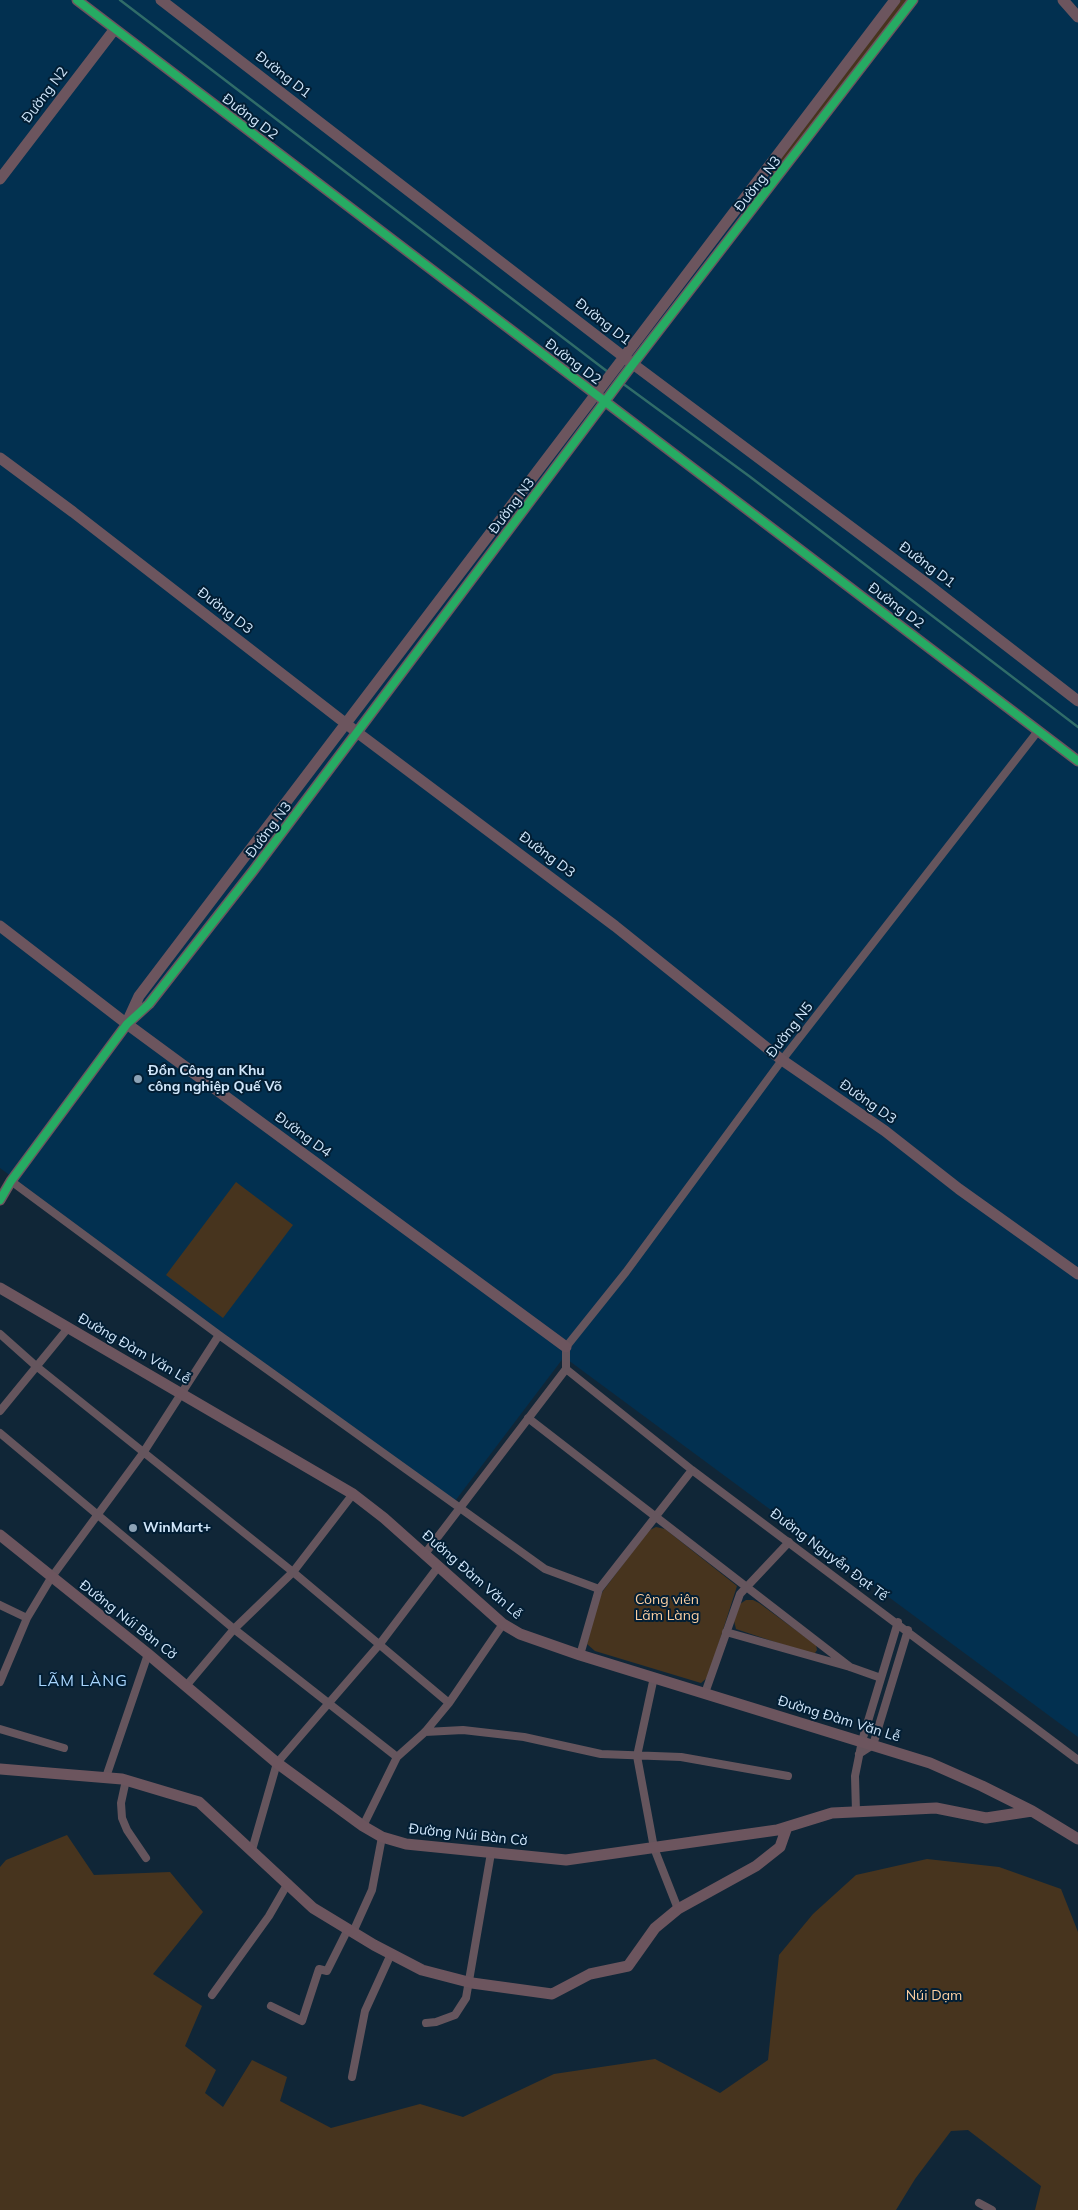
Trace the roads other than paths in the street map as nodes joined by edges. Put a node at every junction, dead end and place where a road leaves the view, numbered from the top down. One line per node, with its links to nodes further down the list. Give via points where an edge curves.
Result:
1 (77, 0): 7 (street, Đường D2)
2 (161, 0): 11 (street, Đường D1)
3 (895, 0): 8 (street, Đường N3)
4 (913, 0): 10 (street, Đường N3)
5 (1063, 0): 6 (street)
6 (1078, 18)
7 (114, 30): 9 (street, Đường N2); 12 (street, Đường D2)
8 (760, 178): 10 (street); 11 (street, Đường N3)
9 (0, 179)
10 (772, 187): 11 (street, Đường N3)
11 (627, 364): 12 (street, Đường N3); 16 (street, Đường D1, via 927,584)
12 (603, 395): 14 (street, Đường N3); 15 (street, Đường N3); 18 (street, Đường D2)
13 (0, 458): 17 (street, Đường D3)
14 (469, 558): 15 (street); 17 (street, Đường N3)
15 (481, 567): 19 (street, Đường N3)
16 (1078, 701)
17 (346, 724): 19 (street, Đường D3); 22 (street, Đường N3, via 139,996)
18 (1038, 731): 20 (street, Đường D2); 23 (street, Đường N5)
19 (358, 733): 22 (street, Đường N3, via 149,1004); 23 (street, Đường D3, via 607,920)
20 (1078, 761)
21 (0, 926): 22 (street, Đường D4)
22 (127, 1024): 24 (street); 31 (street, Đường D4)
23 (782, 1060): 26 (street, Đường D3, via 885,1131 958,1189); 31 (street, Đường N5, via 626,1272)
24 (10, 1181): 25 (street); 30 (street)
25 (0, 1200)
26 (1078, 1274)
27 (0, 1288): 28 (street, Đường Đàm Văn Lễ)
28 (68, 1328): 32 (street); 34 (street, Đường Đàm Văn Lễ)
29 (0, 1334): 32 (street)
30 (219, 1335): 34 (street); 41 (street)
31 (566, 1347): 33 (street)
32 (36, 1366): 35 (street); 38 (street)
33 (566, 1369): 36 (street); 39 (street, Đường Nguyễn Đạt Tế)
34 (182, 1394): 38 (street); 40 (street, Đường Đàm Văn Lễ)
35 (0, 1411)
36 (528, 1418): 41 (street); 43 (street)
37 (0, 1433): 42 (street)
38 (143, 1453): 42 (street); 48 (street)
39 (692, 1470): 43 (street); 45 (street, Đường Nguyễn Đạt Tế)
40 (353, 1494): 46 (street, Đường Đàm Văn Lễ); 48 (street)
41 (460, 1508): 46 (street); 50 (street, via 545,1569)
42 (98, 1516): 49 (street); 56 (street)
43 (656, 1516): 50 (street); 51 (street)
44 (0, 1535): 49 (street, Đường Núi Bàn Cờ)
45 (789, 1542): 51 (street); 54 (street, Đường Nguyễn Đạt Tế)
46 (424, 1555): 47 (street, Đường Đàm Văn Lễ)
47 (438, 1567): 55 (street, Đường Đàm Văn Lễ); 59 (street)
48 (293, 1572): 56 (street); 59 (street)
49 (51, 1578): 53 (street); 60 (street, Đường Núi Bàn Cờ)
50 (599, 1588): 61 (street)
51 (747, 1589): 58 (street, via 740,1594); 62 (street)
52 (0, 1605): 53 (street)
53 (27, 1618): 63 (street)
54 (898, 1622): 57 (street, Đường Nguyễn Đạt Tế); 65 (street)
55 (503, 1624): 61 (street, Đường Đàm Văn Lễ, via 520,1634); 68 (street)
56 (234, 1629): 66 (street); 69 (street)
57 (908, 1630): 72 (street); 77 (street, Đường Nguyễn Đạt Tế)
58 (726, 1632): 62 (street); 67 (street)
59 (379, 1645): 68 (street); 69 (street)
60 (148, 1654): 66 (street, Đường Núi Bàn Cờ); 81 (street)
61 (580, 1655): 64 (street, Đường Đàm Văn Lễ)
62 (850, 1667): 65 (street)
63 (1, 1676)
64 (654, 1676): 67 (street, Đường Đàm Văn Lễ); 75 (street)
65 (881, 1678): 72 (street)
66 (186, 1686): 78 (street, Đường Núi Bàn Cờ)
67 (705, 1693): 72 (street, Đường Đàm Văn Lễ)
68 (448, 1703): 71 (street)
69 (330, 1704): 76 (street); 78 (street)
70 (0, 1729): 73 (street)
71 (425, 1732): 75 (street, via 462,1730 524,1737 600,1754); 76 (street)
72 (867, 1743): 74 (street); 74 (street); 83 (street, Đường Đàm Văn Lễ, via 930,1763)
73 (64, 1748)
74 (859, 1754): 84 (street, via 855,1776)
75 (637, 1756): 80 (street, via 681,1757); 89 (street)
76 (397, 1757): 85 (street)
77 (1078, 1760)
78 (277, 1764): 85 (street, Đường Núi Bàn Cờ); 90 (street)
79 (0, 1769): 81 (street)
80 (788, 1776)
81 (106, 1777): 82 (street)
82 (126, 1780): 90 (street, via 198,1802); 92 (street, via 121,1803 122,1818)
83 (1032, 1811): 84 (street, Đường Núi Bàn Cờ, via 986,1818 936,1808); 88 (street, Đường Đàm Văn Lễ)
84 (856, 1812): 86 (street, Đường Núi Bàn Cờ, via 832,1813)
85 (363, 1826): 87 (street, Đường Núi Bàn Cờ)
86 (787, 1827): 89 (street, Đường Núi Bàn Cờ); 94 (street, via 780,1846 756,1866)
87 (382, 1837): 91 (street, Đường Núi Bàn Cờ, via 429,1848); 95 (street, via 372,1890)
88 (1078, 1839)
89 (654, 1848): 91 (street, Đường Núi Bàn Cờ, via 566,1860); 94 (street)
90 (252, 1850): 93 (street)
91 (491, 1853): 97 (street)
92 (146, 1858)
93 (288, 1883): 95 (street, via 314,1908); 98 (street, via 269,1916)
94 (678, 1909): 97 (street, via 655,1928 628,1966 590,1974 552,1994)
95 (351, 1930): 96 (street); 99 (street, via 327,1971 319,1969 302,2021)
96 (391, 1954): 97 (street, via 422,1970); 101 (street, via 366,2011)
97 (468, 1982): 100 (street, via 466,1998 455,2016)
98 (212, 1995)
99 (271, 2006)
100 (426, 2023)
101 (352, 2077)
102 (979, 2204): 103 (street)
103 (992, 2210)

